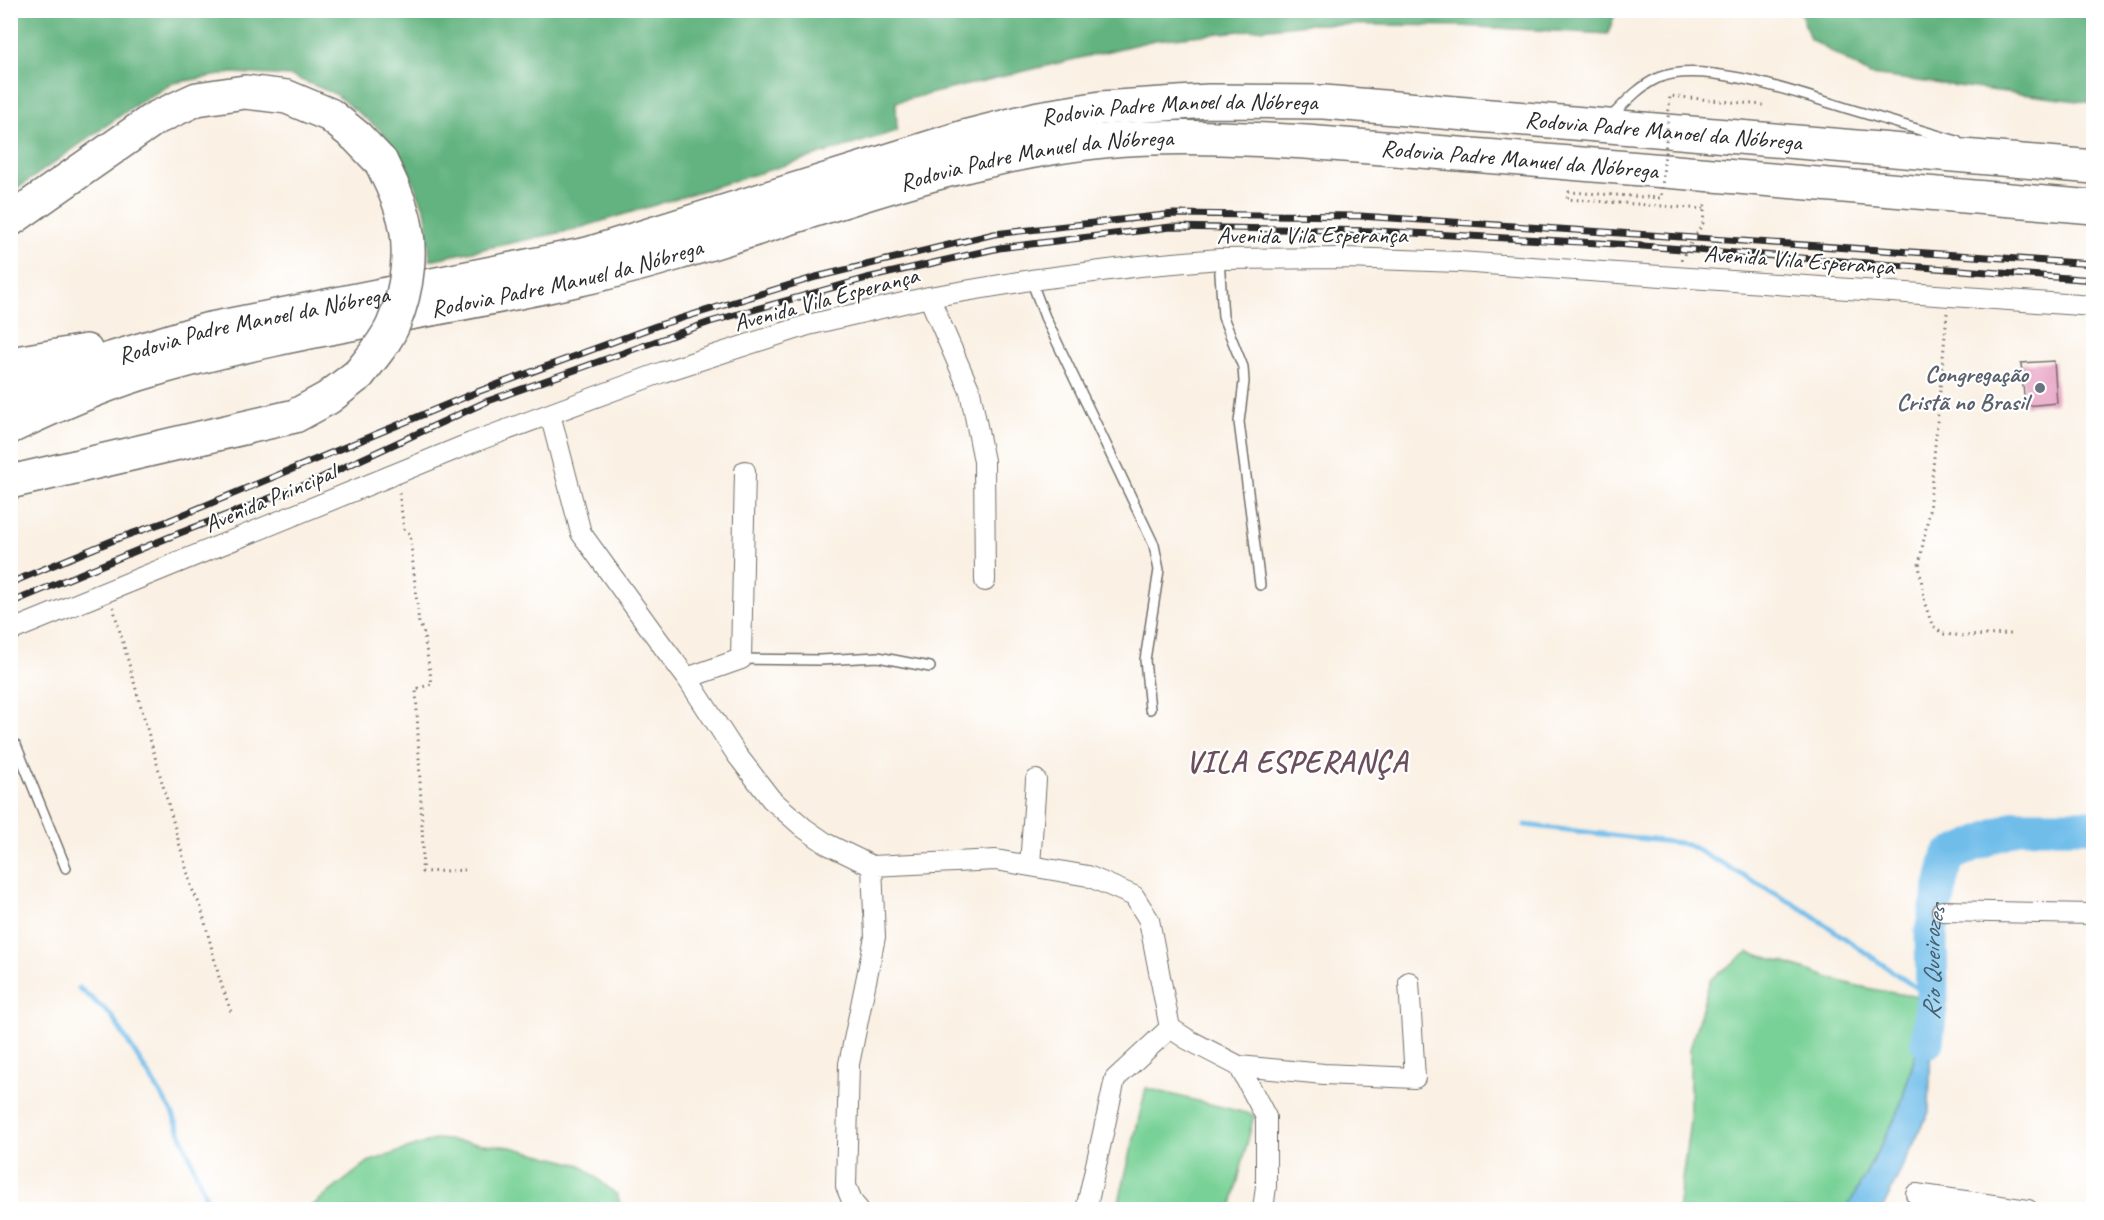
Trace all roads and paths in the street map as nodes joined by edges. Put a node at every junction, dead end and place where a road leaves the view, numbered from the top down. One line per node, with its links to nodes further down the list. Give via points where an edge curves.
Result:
1 (1763, 105): 9 (path, bridge, via 1670,96 1661,198 1569,192 1567,199)
2 (1602, 125): 3 (lane, via 1637,90 1659,78 1690,72 1731,77 1802,95); 5 (highway, Rodovia Padre Manoel da Nóbrega); 17 (highway, Rodovia Padre Manoel da Nóbrega, via 1324,102 1209,101 1101,108 964,136 588,254)
3 (1967, 144)
4 (1978, 148): 5 (lane)
5 (2022, 161): 6 (highway, Rodovia Padre Manoel da Nóbrega)
6 (2094, 167)
7 (1706, 175): 8 (highway, Rodovia Padre Manuel da Nóbrega); 9 (path); 21 (highway, Rodovia Padre Manuel da Nóbrega, via 1218,137 1105,141 997,157 612,272 195,358 69,400)
8 (2094, 207)
9 (1704, 209): 12 (path, via 1703,223)
10 (10, 220): 24 (highway, bridge, via 154,118 197,99 245,92 287,97 330,115 357,137 381,162 402,209 408,243 405,281 392,327 359,374 328,398 295,416)
11 (1219, 259): 12 (street, Avenida Vila Esperança, via 1459,261); 13 (street, Avenida Vila Esperança); 26 (lane, via 1223,317 1243,367 1239,422)
12 (1672, 276): 14 (street, Avenida Vila Esperança)
13 (1032, 280): 15 (street, Avenida Vila Esperança); 33 (lane, via 1045,317 1154,545 1159,570 1144,660)
14 (1949, 296): 16 (street, Avenida Vila Esperança); 29 (path, via 1929,512 1919,565 1924,604 1932,625 1943,634)
15 (929, 297): 20 (street, Avenida Vila Esperança, via 808,325); 25 (street, via 970,391 984,461)
16 (2094, 306)
17 (206, 330): 18 (highway); 19 (highway, Rodovia Padre Manoel da Nóbrega, via 84,367)
18 (10, 364)
19 (10, 395)
20 (550, 414): 23 (street, Avenida Principal); 32 (street, via 581,532)
21 (10, 427)
22 (745, 471): 30 (street)
23 (396, 473): 27 (street, Avenida Principal); 39 (path, via 404,529 410,534 419,624 432,684 416,689 422,872)
24 (10, 482)
25 (985, 580)
26 (1260, 585)
27 (109, 591): 28 (street, Avenida Principal); 43 (path, via 188,879 201,907)
28 (10, 631)
29 (2011, 634)
30 (741, 659): 31 (lane, via 878,657); 32 (street)
31 (930, 667)
32 (687, 678): 37 (street, via 771,799 827,844)
33 (1150, 709)
34 (10, 747): 38 (lane, via 16,745)
35 (1036, 780): 36 (street)
36 (1030, 865): 37 (street, via 996,860); 44 (street, via 1088,876 1134,896 1149,920)
37 (872, 866): 47 (street, via 875,938 849,1064 846,1186)
38 (66, 868)
39 (466, 870)
40 (1942, 911): 41 (street)
41 (2094, 914)
42 (1408, 982): 45 (street, via 1414,1078)
43 (232, 1014)
44 (1170, 1028): 45 (street); 48 (street, via 1115,1079)
45 (1239, 1066): 49 (street, via 1266,1117)
46 (1916, 1194): 50 (street)
47 (859, 1209)
48 (1086, 1209)
49 (1263, 1209)
50 (2028, 1209)

